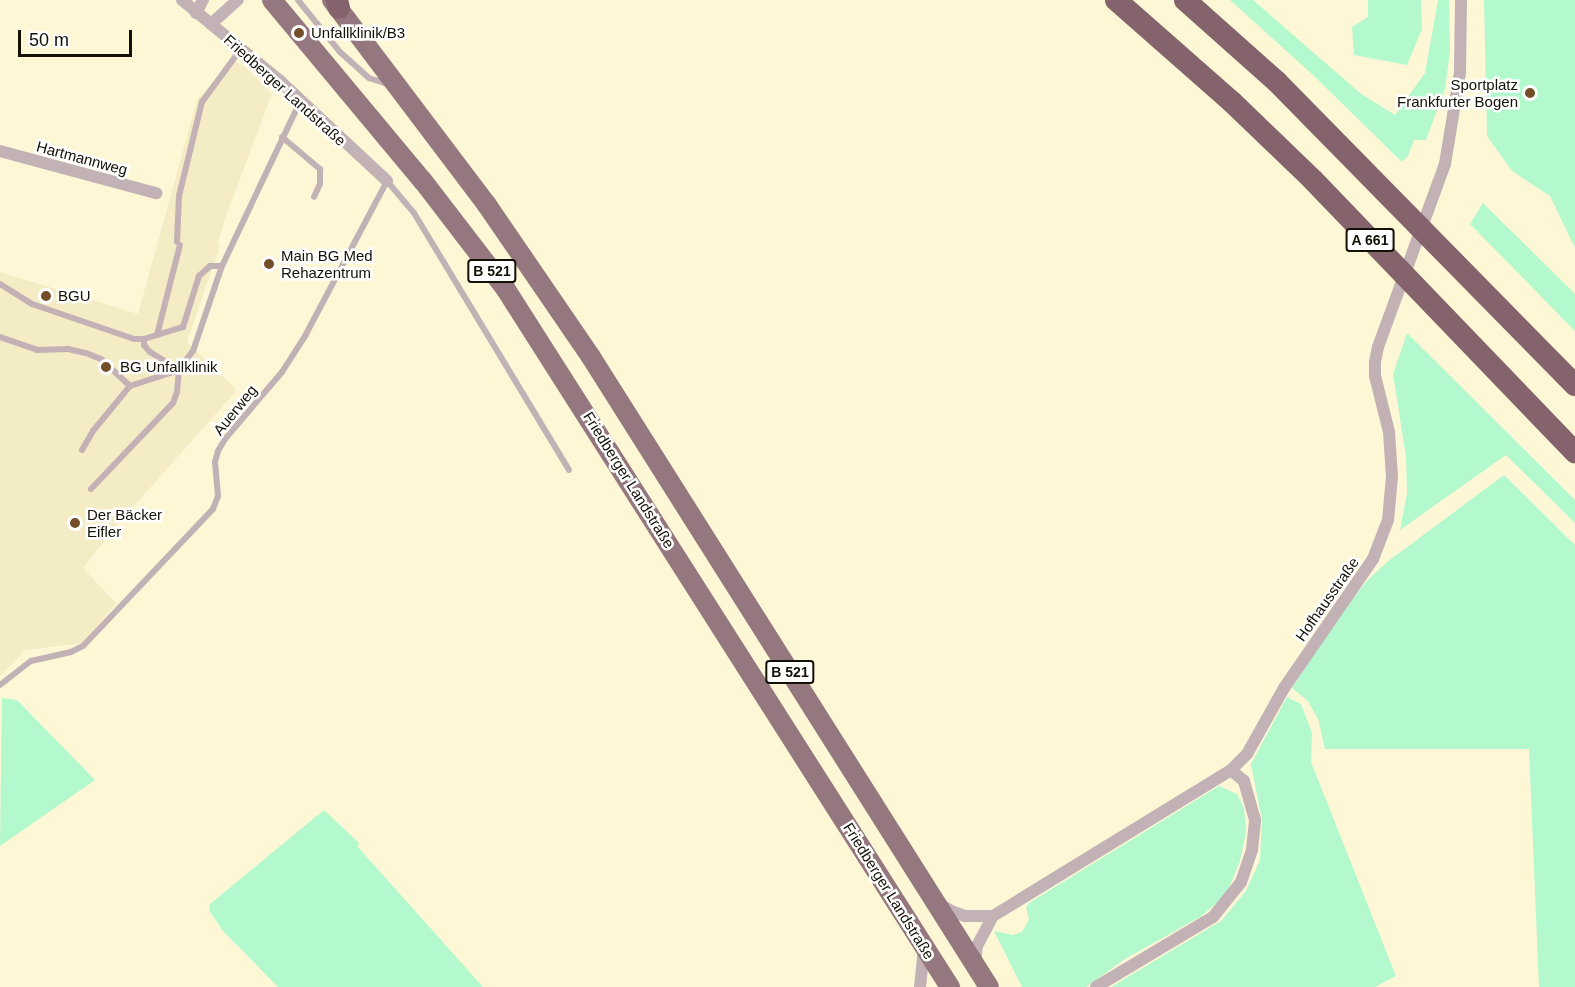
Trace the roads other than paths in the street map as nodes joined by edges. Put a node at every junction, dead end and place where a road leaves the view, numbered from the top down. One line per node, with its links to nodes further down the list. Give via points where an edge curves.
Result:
1 (182, 0): 11 (street, Friedberger Landstraße)
2 (203, 0): 11 (street)
3 (238, 0): 12 (street)
4 (272, 0): 38 (main road, Friedberger Landstraße / B 521, via 423,181 505,288)
5 (298, 0): 15 (lane, via 340,52 369,78)
6 (1098, 0): 13 (highway)
7 (1116, 0): 13 (highway, A 661)
8 (1185, 0): 28 (highway, A 661, via 1286,90)
9 (1461, 0): 35 (street, Hofhausstraße, via 1460,72 1445,164 1375,362 1391,450 1388,520 1364,575 1284,688 1259,736)
10 (336, 3): 15 (main road, B 521)
11 (196, 13): 12 (street, Friedberger Landstraße)
12 (211, 24): 14 (street, Friedberger Landstraße)
13 (1158, 35): 31 (highway, A 661, via 1313,180)
14 (241, 49): 16 (street, Friedberger Landstraße); 24 (lane, via 202,102 179,196 178,244)
15 (402, 89): 36 (main road, B 521, via 591,357)
16 (300, 102): 17 (lane); 19 (street, Friedberger Landstraße)
17 (282, 137): 21 (lane, via 320,169 320,184); 22 (lane)
18 (0, 151): 20 (street, Hartmannweg)
19 (387, 181): 32 (lane, via 414,213); 34 (lane, Auerweg, via 282,372 218,451 218,496 213,509 83,646 31,661)
20 (156, 193)
21 (314, 197)
22 (222, 266): 24 (lane, via 210,266 199,276 183,327); 27 (lane, via 193,351)
23 (0, 284): 26 (lane, via 32,304)
24 (157, 335): 26 (lane)
25 (0, 337): 29 (lane, via 37,350 86,352 110,366)
26 (144, 339): 27 (lane, via 150,352)
27 (179, 370): 29 (lane); 33 (lane, via 172,403)
28 (1575, 385)
29 (130, 386): 30 (lane)
30 (82, 450)
31 (1575, 452)
32 (569, 470)
33 (90, 489)
34 (0, 685)
35 (1231, 770): 37 (street, Hofhausstraße); 43 (street, via 1244,781 1255,820 1252,850 1241,882 1213,917)
36 (935, 900): 37 (street, via 965,916); 39 (main road, B 521)
37 (993, 916): 39 (street, via 977,946)
38 (924, 947): 40 (street); 41 (main road, Friedberger Landstraße / B 521)
39 (975, 965): 42 (main road, B 521)
40 (920, 987)
41 (950, 987)
42 (989, 987)
43 (1096, 987)

